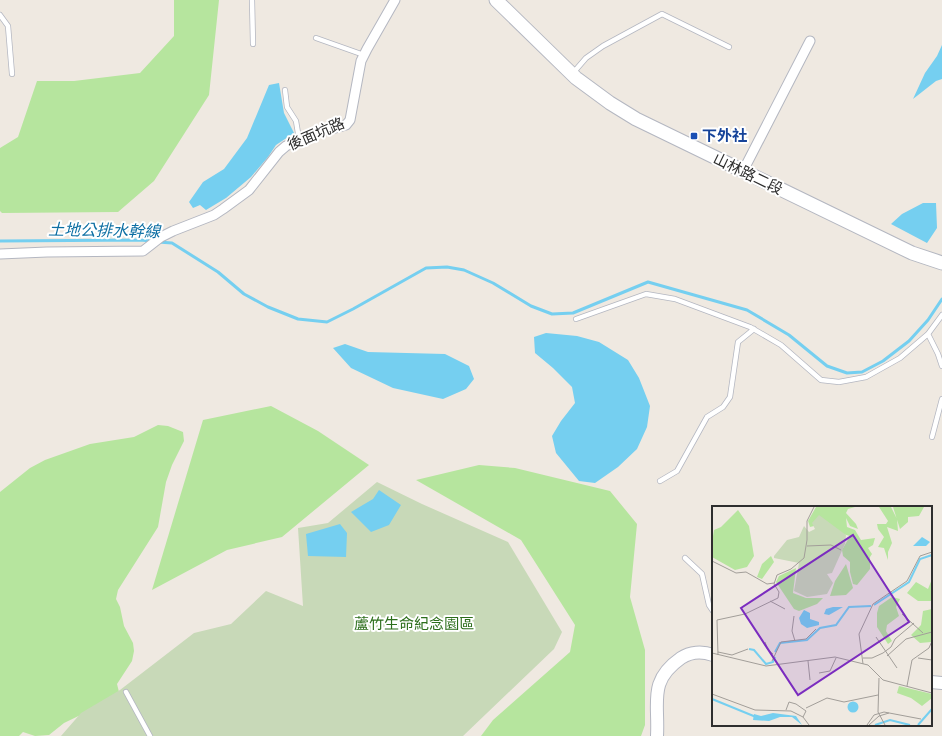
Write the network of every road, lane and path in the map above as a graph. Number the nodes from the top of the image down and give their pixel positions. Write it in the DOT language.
graph roads {
  1 [pos="252,0"];
  2 [pos="395,0"];
  3 [pos="496,0"];
  4 [pos="0,14"];
  5 [pos="316,38"];
  6 [pos="810,41"];
  7 [pos="253,44"];
  8 [pos="729,47"];
  9 [pos="364,56"];
  10 [pos="12,74"];
  11 [pos="572,74"];
  12 [pos="285,90"];
  13 [pos="299,139"];
  14 [pos="743,171"];
  15 [pos="0,254"];
  16 [pos="942,263"];
  17 [pos="942,315"];
  18 [pos="576,319"];
  19 [pos="754,329"];
  20 [pos="928,334"];
  21 [pos="942,366"];
  22 [pos="942,398"];
  23 [pos="932,437"];
  24 [pos="660,480"];
  25 [pos="685,558"];
  26 [pos="712,610"];
  27 [pos="712,655"];
  28 [pos="932,682"];
  29 [pos="942,683"];
  30 [pos="126,692"];
  31 [pos="150,736"];
  32 [pos="657,736"];
  1 -- 7 [label="lane"];
  2 -- 9 [label="street, 後面坑路"];
  3 -- 11 [label="main road, 山林路二段"];
  4 -- 10 [label="lane"];
  5 -- 9 [label="lane"];
  6 -- 14 [label="street"];
  8 -- 11 [label="lane"];
  9 -- 13 [label="street, 後面坑路"];
  11 -- 14 [label="main road, 山林路二段"];
  12 -- 13 [label="lane"];
  13 -- 15 [label="street, 後面坑路"];
  14 -- 16 [label="main road, 山林路二段"];
  17 -- 20 [label="lane"];
  18 -- 19 [label="lane"];
  19 -- 20 [label="lane"];
  19 -- 24 [label="lane"];
  20 -- 21 [label="lane"];
  22 -- 23 [label="lane"];
  25 -- 26 [label="lane"];
  27 -- 32 [label="street"];
  28 -- 29 [label="street"];
  30 -- 31 [label="lane"];
}
